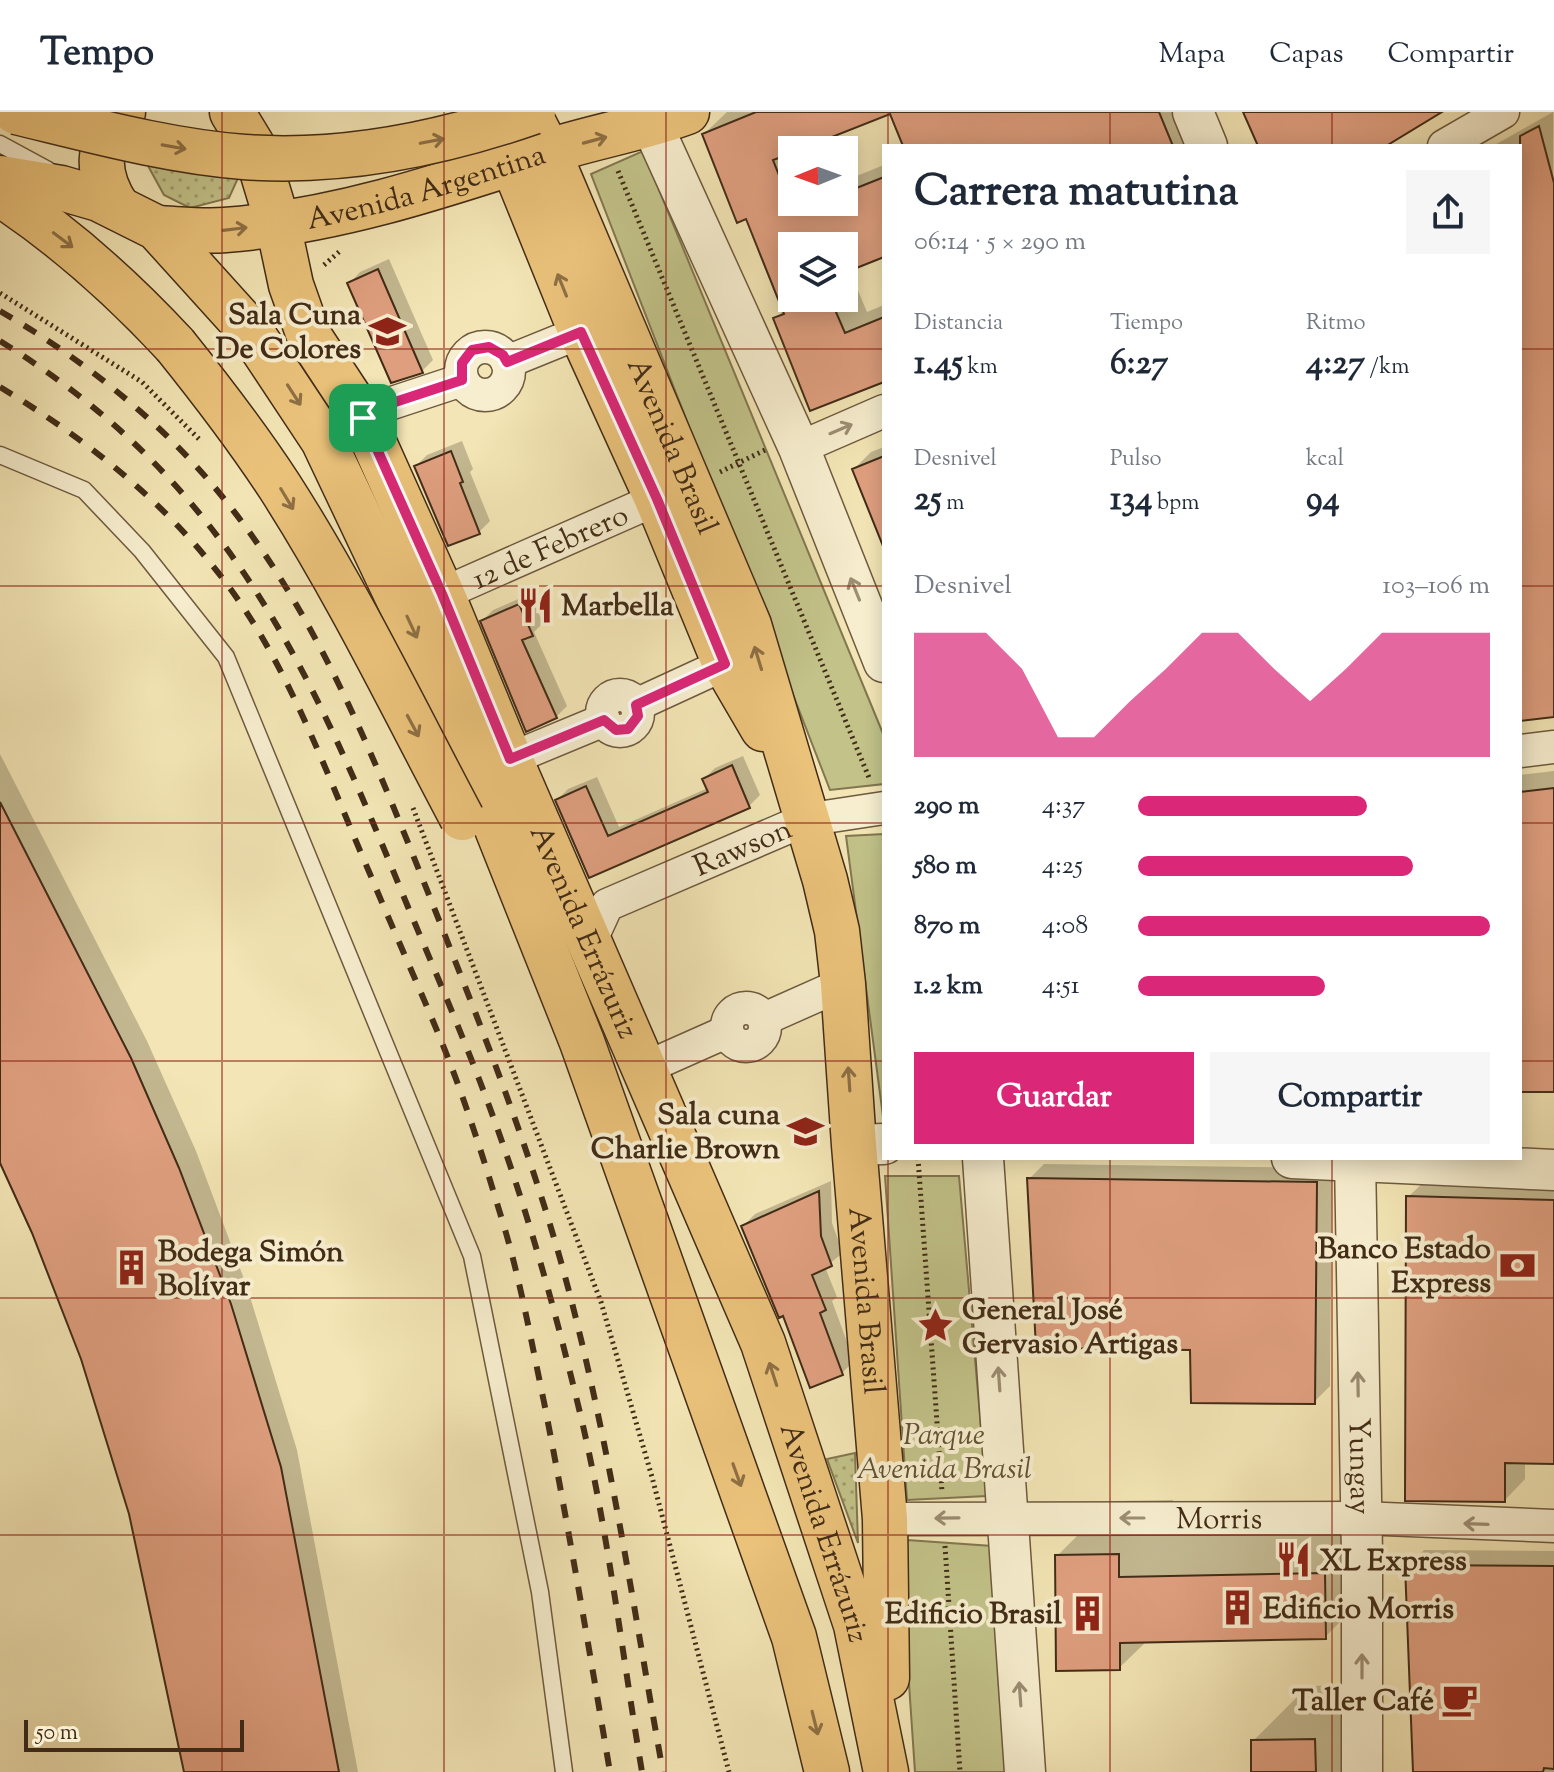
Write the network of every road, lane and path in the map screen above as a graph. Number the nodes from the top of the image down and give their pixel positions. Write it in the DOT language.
graph roads {
  1 [pos="16,112"];
  2 [pos="123,112"];
  3 [pos="232,112"];
  4 [pos="485,112"];
  5 [pos="1193,112"];
  6 [pos="1503,112"];
  7 [pos="661,116"];
  8 [pos="530,135"];
  9 [pos="0,144"];
  10 [pos="1206,144"];
  11 [pos="1447,144"];
  12 [pos="618,171"];
  13 [pos="0,178"];
  14 [pos="0,194"];
  15 [pos="109,204"];
  16 [pos="339,213"];
  17 [pos="278,224"];
  18 [pos="157,228"];
  19 [pos="291,285"];
  20 [pos="0,293"];
  21 [pos="581,332"];
  22 [pos="882,412"];
  23 [pos="363,418"];
  24 [pos="796,442"];
  25 [pos="207,447"];
  26 [pos="0,455"];
  27 [pos="740,464"];
  28 [pos="673,492"];
  29 [pos="442,594"];
  30 [pos="882,657"];
  31 [pos="725,664"];
  32 [pos="1554,747"];
  33 [pos="1522,751"];
  34 [pos="510,759"];
  35 [pos="408,798"];
  36 [pos="801,803"];
  37 [pos="882,806"];
  38 [pos="882,808"];
  39 [pos="599,923"];
  40 [pos="843,984"];
  41 [pos="645,1068"];
  42 [pos="869,1145"];
  43 [pos="918,1160"];
  44 [pos="983,1160"];
  45 [pos="1355,1160"];
  46 [pos="1373,1160"];
  47 [pos="1554,1170"];
  48 [pos="701,1375"];
  49 [pos="1009,1517"];
  50 [pos="944,1518"];
  51 [pos="1360,1518"];
  52 [pos="885,1519"];
  53 [pos="1554,1526"];
  54 [pos="564,1772"];
  55 [pos="729,1772"];
  56 [pos="827,1772"];
  57 [pos="887,1772"];
  58 [pos="960,1772"];
  59 [pos="1025,1772"];
  60 [pos="1362,1772"];
  1 -- 8 [label="main road, one-way, bridge"];
  2 -- 15 [label="main road"];
  3 -- 17 [label="main road, Avenida Errázuriz"];
  4 -- 8 [label="main road, Avenida Brasil"];
  5 -- 10 [label="street"];
  6 -- 11 [label="street"];
  8 -- 7 [label="main road, Avenida Argentina, one-way"];
  7 -- 24 [label="street"];
  8 -- 16 [label="main road, Avenida Argentina"];
  21 -- 8 [label="main road, Avenida Brasil, one-way"];
  8 -- 28 [label="main road, Avenida Brasil"];
  9 -- 15 [label="lane"];
  12 -- 27 [label="path"];
  13 -- 15 [label="main road"];
  14 -- 48 [label="main road, one-way, bridge"];
  15 -- 18 [label="main road"];
  16 -- 17 [label="main road, Avenida Argentina"];
  16 -- 19 [label="main road"];
  18 -- 17 [label="main road, Avenida Argentina, one-way"];
  17 -- 19 [label="main road, Avenida Errázuriz"];
  18 -- 48 [label="main road, Avenida Errázuriz, one-way"];
  19 -- 23 [label="main road, Avenida Errázuriz"];
  20 -- 25 [label="path"];
  21 -- 23 [label="street"];
  21 -- 28 [label="main road, Avenida Brasil"];
  24 -- 22 [label="street, one-way"];
  23 -- 29 [label="main road, Avenida Errázuriz"];
  24 -- 27 [label="path"];
  30 -- 24 [label="street, one-way"];
  26 -- 54 [label="lane"];
  27 -- 28 [label="path"];
  27 -- 37 [label="path"];
  28 -- 29 [label="street, 12 de Febrero"];
  28 -- 31 [label="main road, Avenida Brasil"];
  36 -- 28 [label="main road, Avenida Brasil, one-way"];
  29 -- 34 [label="main road, Avenida Errázuriz"];
  31 -- 34 [label="street"];
  31 -- 36 [label="main road, Avenida Brasil"];
  32 -- 33 [label="street"];
  34 -- 39 [label="main road, Avenida Errázuriz"];
  35 -- 55 [label="path"];
  36 -- 38 [label="street, Rawson"];
  36 -- 39 [label="street, Rawson"];
  36 -- 40 [label="main road, Avenida Brasil"];
  39 -- 41 [label="main road, Avenida Errázuriz"];
  40 -- 41 [label="street"];
  42 -- 40 [label="main road, Avenida Brasil, one-way"];
  57 -- 41 [label="main road, Avenida Errázuriz, one-way"];
  42 -- 52 [label="main road, Avenida Brasil"];
  43 -- 50 [label="path"];
  49 -- 44 [label="street, one-way"];
  51 -- 45 [label="street, Yungay, one-way"];
  46 -- 47 [label="street"];
  48 -- 56 [label="main road, Avenida Errázuriz, one-way"];
  49 -- 50 [label="street, Morris, one-way"];
  51 -- 49 [label="street, Morris, one-way"];
  59 -- 49 [label="street, one-way"];
  50 -- 52 [label="street, Morris"];
  50 -- 58 [label="path"];
  53 -- 51 [label="street, Morris, one-way"];
  60 -- 51 [label="street, Yungay, one-way"];
  52 -- 57 [label="main road, Avenida Brasil"];
}
